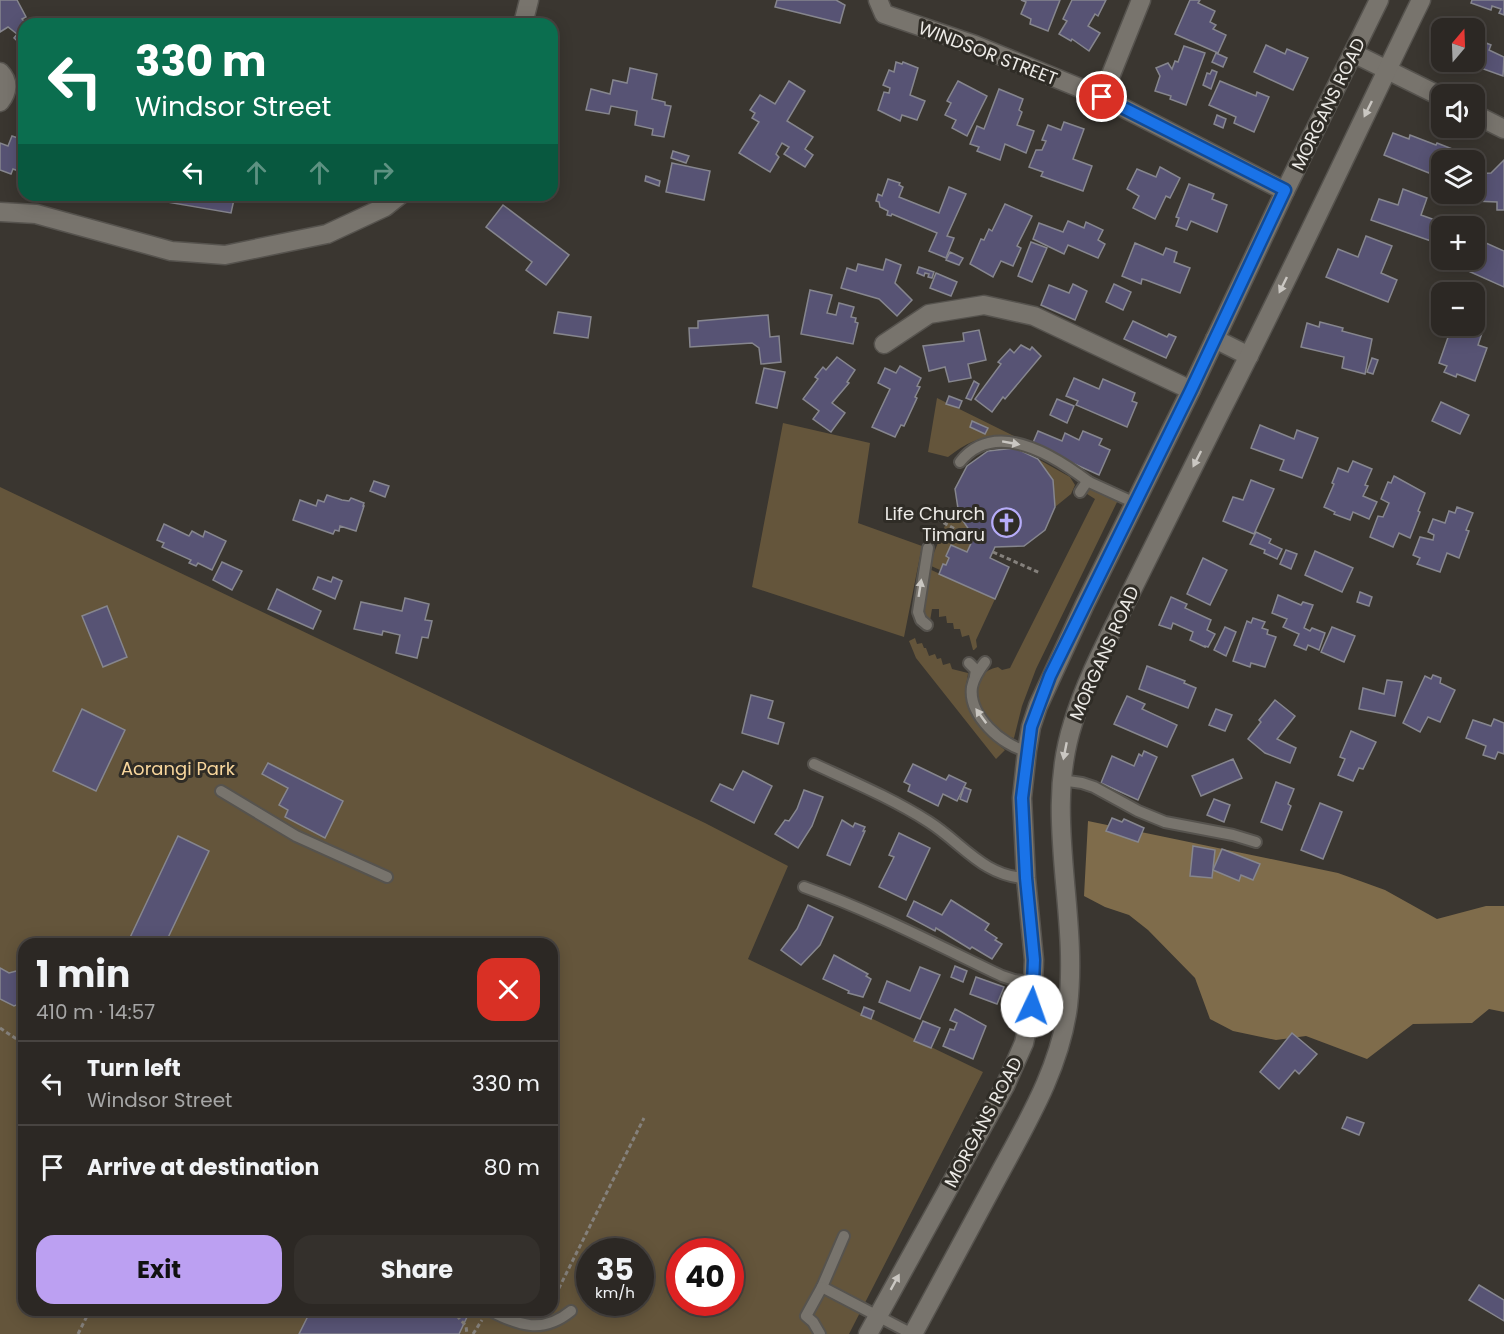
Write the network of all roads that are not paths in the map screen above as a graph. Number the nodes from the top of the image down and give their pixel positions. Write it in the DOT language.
graph roads {
  1 [pos="529,0"];
  2 [pos="1141,0"];
  3 [pos="1379,0"];
  4 [pos="1422,0"];
  5 [pos="881,7"];
  6 [pos="524,18"];
  7 [pos="1353,53"];
  8 [pos="1387,69"];
  9 [pos="0,72"];
  10 [pos="1431,91"];
  11 [pos="1102,97"];
  12 [pos="0,102"];
  13 [pos="1485,120"];
  14 [pos="1504,129"];
  15 [pos="1285,190"];
  16 [pos="392,201"];
  17 [pos="0,212"];
  18 [pos="1215,339"];
  19 [pos="884,344"];
  20 [pos="1249,356"];
  21 [pos="1191,390"];
  22 [pos="960,462"];
  23 [pos="1089,482"];
  24 [pos="1080,492"];
  25 [pos="1135,503"];
  26 [pos="928,548"];
  27 [pos="927,625"];
  28 [pos="985,662"];
  29 [pos="969,663"];
  30 [pos="975,676"];
  31 [pos="1027,751"];
  32 [pos="814,764"];
  33 [pos="1061,780"];
  34 [pos="221,791"];
  35 [pos="1256,842"];
  36 [pos="387,877"];
  37 [pos="1026,878"];
  38 [pos="804,887"];
  39 [pos="1034,982"];
  40 [pos="844,1236"];
  41 [pos="822,1287"];
  42 [pos="571,1311"];
  43 [pos="498,1316"];
  44 [pos="877,1316"];
  45 [pos="820,1334"];
  46 [pos="868,1334"];
  47 [pos="912,1334"];
  1 -- 6 [label="street"];
  2 -- 11 [label="street"];
  3 -- 7 [label="street, MORGANS ROAD"];
  4 -- 8 [label="street, MORGANS ROAD"];
  5 -- 11 [label="street, WINDSOR STREET"];
  7 -- 8 [label="street"];
  7 -- 15 [label="street, MORGANS ROAD"];
  8 -- 10 [label="street"];
  8 -- 20 [label="street, MORGANS ROAD, one-way"];
  9 -- 12 [label="street"];
  11 -- 15 [label="street, WINDSOR STREET"];
  13 -- 14 [label="street"];
  15 -- 18 [label="street, MORGANS ROAD"];
  16 -- 17 [label="street"];
  18 -- 20 [label="street"];
  18 -- 21 [label="street, MORGANS ROAD"];
  19 -- 21 [label="street"];
  20 -- 33 [label="street, MORGANS ROAD, one-way"];
  21 -- 25 [label="street, MORGANS ROAD"];
  22 -- 23 [label="lane, one-way"];
  23 -- 24 [label="lane"];
  23 -- 25 [label="lane"];
  25 -- 31 [label="street, MORGANS ROAD"];
  27 -- 26 [label="lane, one-way"];
  28 -- 30 [label="lane"];
  29 -- 30 [label="lane"];
  31 -- 30 [label="lane, one-way"];
  31 -- 37 [label="street, MORGANS ROAD"];
  32 -- 37 [label="lane"];
  33 -- 35 [label="lane"];
  33 -- 47 [label="street, MORGANS ROAD"];
  34 -- 36 [label="lane"];
  37 -- 39 [label="street, MORGANS ROAD"];
  38 -- 39 [label="lane"];
  44 -- 39 [label="street, MORGANS ROAD, one-way"];
  40 -- 41 [label="lane"];
  41 -- 44 [label="lane"];
  41 -- 45 [label="lane"];
  42 -- 43 [label="lane"];
  44 -- 46 [label="street, MORGANS ROAD"];
  44 -- 47 [label="lane"];
}
